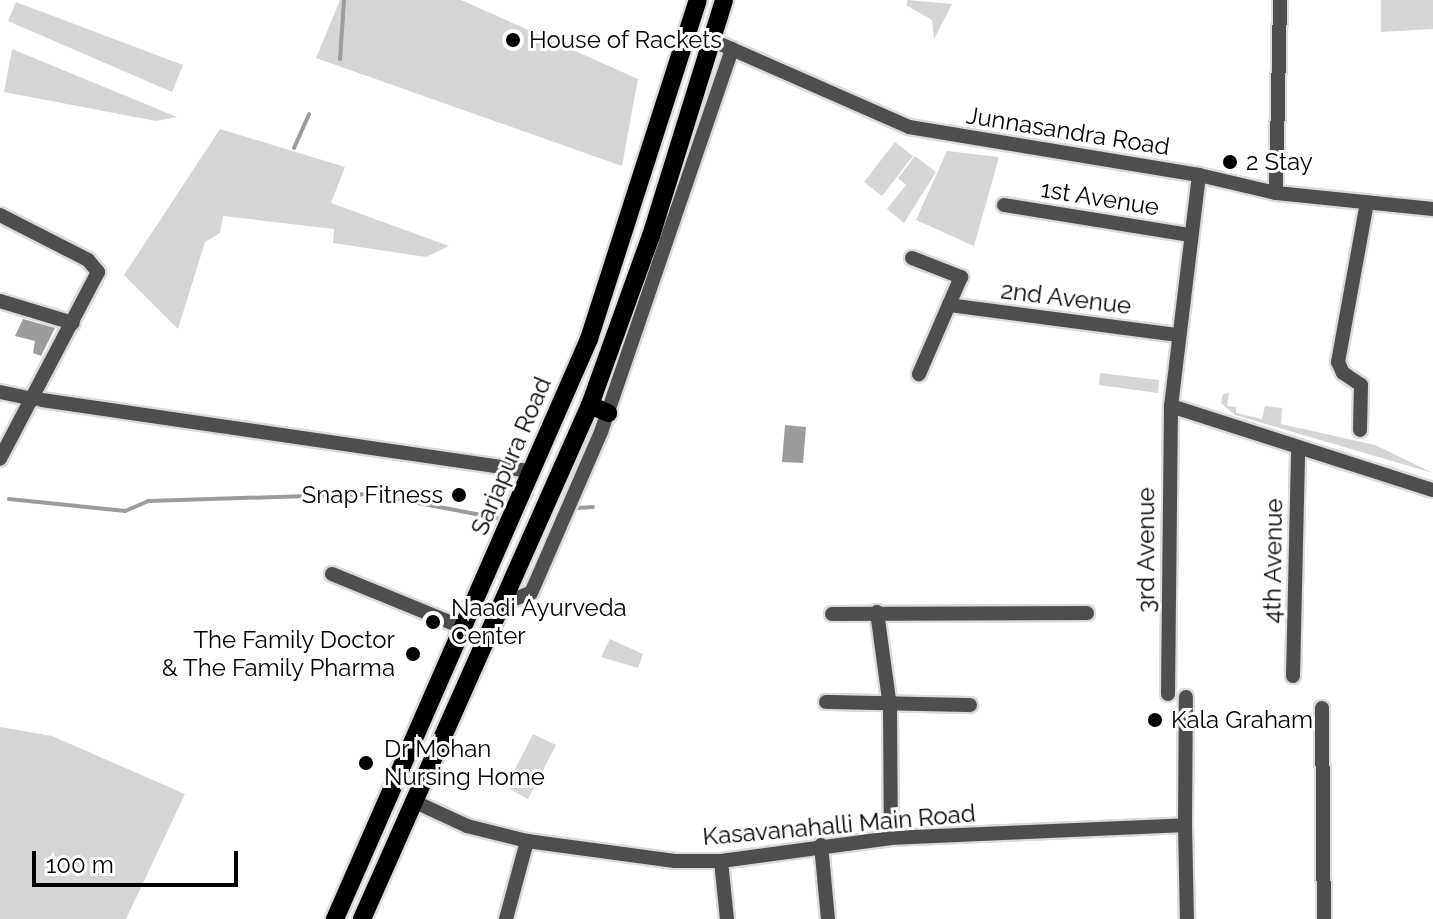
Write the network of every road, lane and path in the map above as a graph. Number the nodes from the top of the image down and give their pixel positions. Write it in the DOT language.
graph roads {
  1 [pos="698,0"];
  2 [pos="724,0"];
  3 [pos="1280,0"];
  4 [pos="711,40"];
  5 [pos="732,49"];
  6 [pos="1199,175"];
  7 [pos="1276,193"];
  8 [pos="1367,203"];
  9 [pos="1004,205"];
  10 [pos="634,208"];
  11 [pos="1433,209"];
  12 [pos="0,215"];
  13 [pos="657,216"];
  14 [pos="627,227"];
  15 [pos="1190,235"];
  16 [pos="651,236"];
  17 [pos="912,258"];
  18 [pos="0,301"];
  19 [pos="949,305"];
  20 [pos="73,323"];
  21 [pos="1177,335"];
  22 [pos="919,374"];
  23 [pos="0,392"];
  24 [pos="38,400"];
  25 [pos="590,405"];
  26 [pos="1171,406"];
  27 [pos="608,413"];
  28 [pos="1360,430"];
  29 [pos="1298,448"];
  30 [pos="0,459"];
  31 [pos="530,471"];
  32 [pos="1433,490"];
  33 [pos="332,574"];
  34 [pos="499,605"];
  35 [pos="877,612"];
  36 [pos="1087,613"];
  37 [pos="832,614"];
  38 [pos="462,627"];
  39 [pos="1293,676"];
  40 [pos="1168,694"];
  41 [pos="1186,697"];
  42 [pos="826,702"];
  43 [pos="970,705"];
  44 [pos="890,707"];
  45 [pos="1322,708"];
  46 [pos="413,801"];
  47 [pos="1185,825"];
  48 [pos="891,838"];
  49 [pos="527,841"];
  50 [pos="821,845"];
  51 [pos="721,861"];
  52 [pos="335,919"];
  53 [pos="362,919"];
  54 [pos="506,919"];
  55 [pos="727,919"];
  56 [pos="828,919"];
  57 [pos="1187,919"];
  58 [pos="1324,919"];
  1 -- 10 [label="main road, Sarjapura Road"];
  2 -- 4 [label="main road, Sarjapura Road"];
  3 -- 7 [label="street"];
  4 -- 5 [label="street, Junnasandra Road"];
  4 -- 13 [label="main road, Sarjapura Road"];
  5 -- 6 [label="street, Junnasandra Road"];
  5 -- 27 [label="street"];
  6 -- 7 [label="street, Junnasandra Road"];
  6 -- 15 [label="street, 3rd Avenue"];
  7 -- 8 [label="street, Junnasandra Road"];
  8 -- 11 [label="street, Junnasandra Road"];
  8 -- 28 [label="street"];
  9 -- 15 [label="street, 1st Avenue"];
  10 -- 13 [label="main road"];
  10 -- 14 [label="main road, Sarjapura Road"];
  12 -- 20 [label="street"];
  13 -- 16 [label="main road, Sarjapura Road"];
  14 -- 16 [label="main road"];
  14 -- 31 [label="main road, Sarjapura Road"];
  15 -- 21 [label="street, 3rd Avenue"];
  16 -- 25 [label="main road, Sarjapura Road"];
  17 -- 19 [label="street"];
  18 -- 20 [label="street"];
  19 -- 21 [label="street, 2nd Avenue"];
  19 -- 22 [label="street"];
  20 -- 24 [label="street"];
  21 -- 26 [label="street, 3rd Avenue"];
  23 -- 24 [label="street"];
  24 -- 30 [label="street"];
  24 -- 31 [label="street"];
  25 -- 27 [label="main road"];
  25 -- 34 [label="main road, Sarjapura Road"];
  26 -- 29 [label="street"];
  26 -- 40 [label="street, 3rd Avenue"];
  27 -- 34 [label="street"];
  29 -- 32 [label="street"];
  29 -- 39 [label="street, 4th Avenue"];
  31 -- 38 [label="main road, Sarjapura Road"];
  33 -- 38 [label="street"];
  34 -- 46 [label="main road, Sarjapura Road"];
  35 -- 36 [label="street"];
  35 -- 37 [label="street"];
  35 -- 44 [label="street"];
  38 -- 52 [label="main road, Sarjapura Road"];
  41 -- 47 [label="street"];
  42 -- 44 [label="street"];
  43 -- 44 [label="street"];
  44 -- 48 [label="street"];
  45 -- 58 [label="street"];
  46 -- 49 [label="street, Kasavanahalli Main Road"];
  46 -- 53 [label="main road, Sarjapura Road"];
  47 -- 48 [label="street, Kasavanahalli Main Road"];
  47 -- 57 [label="street"];
  48 -- 50 [label="street, Kasavanahalli Main Road"];
  49 -- 51 [label="street, Kasavanahalli Main Road"];
  49 -- 54 [label="street"];
  50 -- 51 [label="street, Kasavanahalli Main Road"];
  50 -- 56 [label="street"];
  51 -- 55 [label="street"];
}
